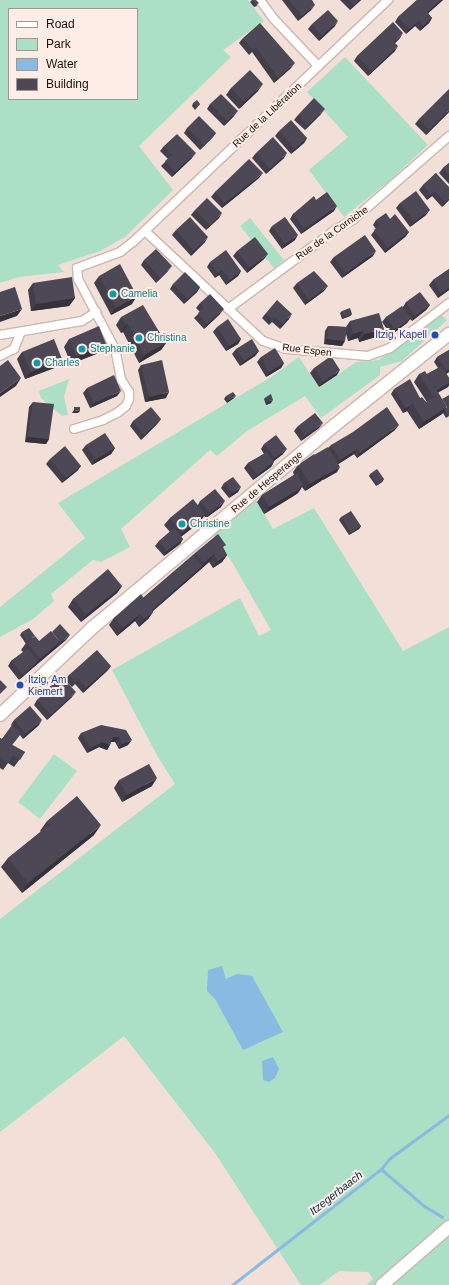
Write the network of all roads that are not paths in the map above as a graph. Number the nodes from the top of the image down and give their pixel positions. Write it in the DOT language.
graph roads {
  1 [pos="260,0"];
  2 [pos="388,0"];
  3 [pos="318,66"];
  4 [pos="449,136"];
  5 [pos="145,231"];
  6 [pos="449,303"];
  7 [pos="228,309"];
  8 [pos="96,312"];
  9 [pos="21,332"];
  10 [pos="449,334"];
  11 [pos="0,335"];
  12 [pos="0,356"];
  13 [pos="74,429"];
  14 [pos="0,714"];
  15 [pos="449,1227"];
  16 [pos="382,1285"];
  1 -- 3 [label="street"];
  2 -- 3 [label="street, Rue de la Libération"];
  3 -- 5 [label="street, Rue de la Libération"];
  4 -- 7 [label="street, Rue de la Corniche"];
  5 -- 7 [label="street, Rue Espen"];
  5 -- 8 [label="street, Rue de la Libération"];
  6 -- 7 [label="street, Rue Espen"];
  8 -- 9 [label="street"];
  8 -- 13 [label="street"];
  9 -- 11 [label="street"];
  9 -- 12 [label="street"];
  10 -- 14 [label="main road, Rue de Hesperange"];
  15 -- 16 [label="main road"];
}
